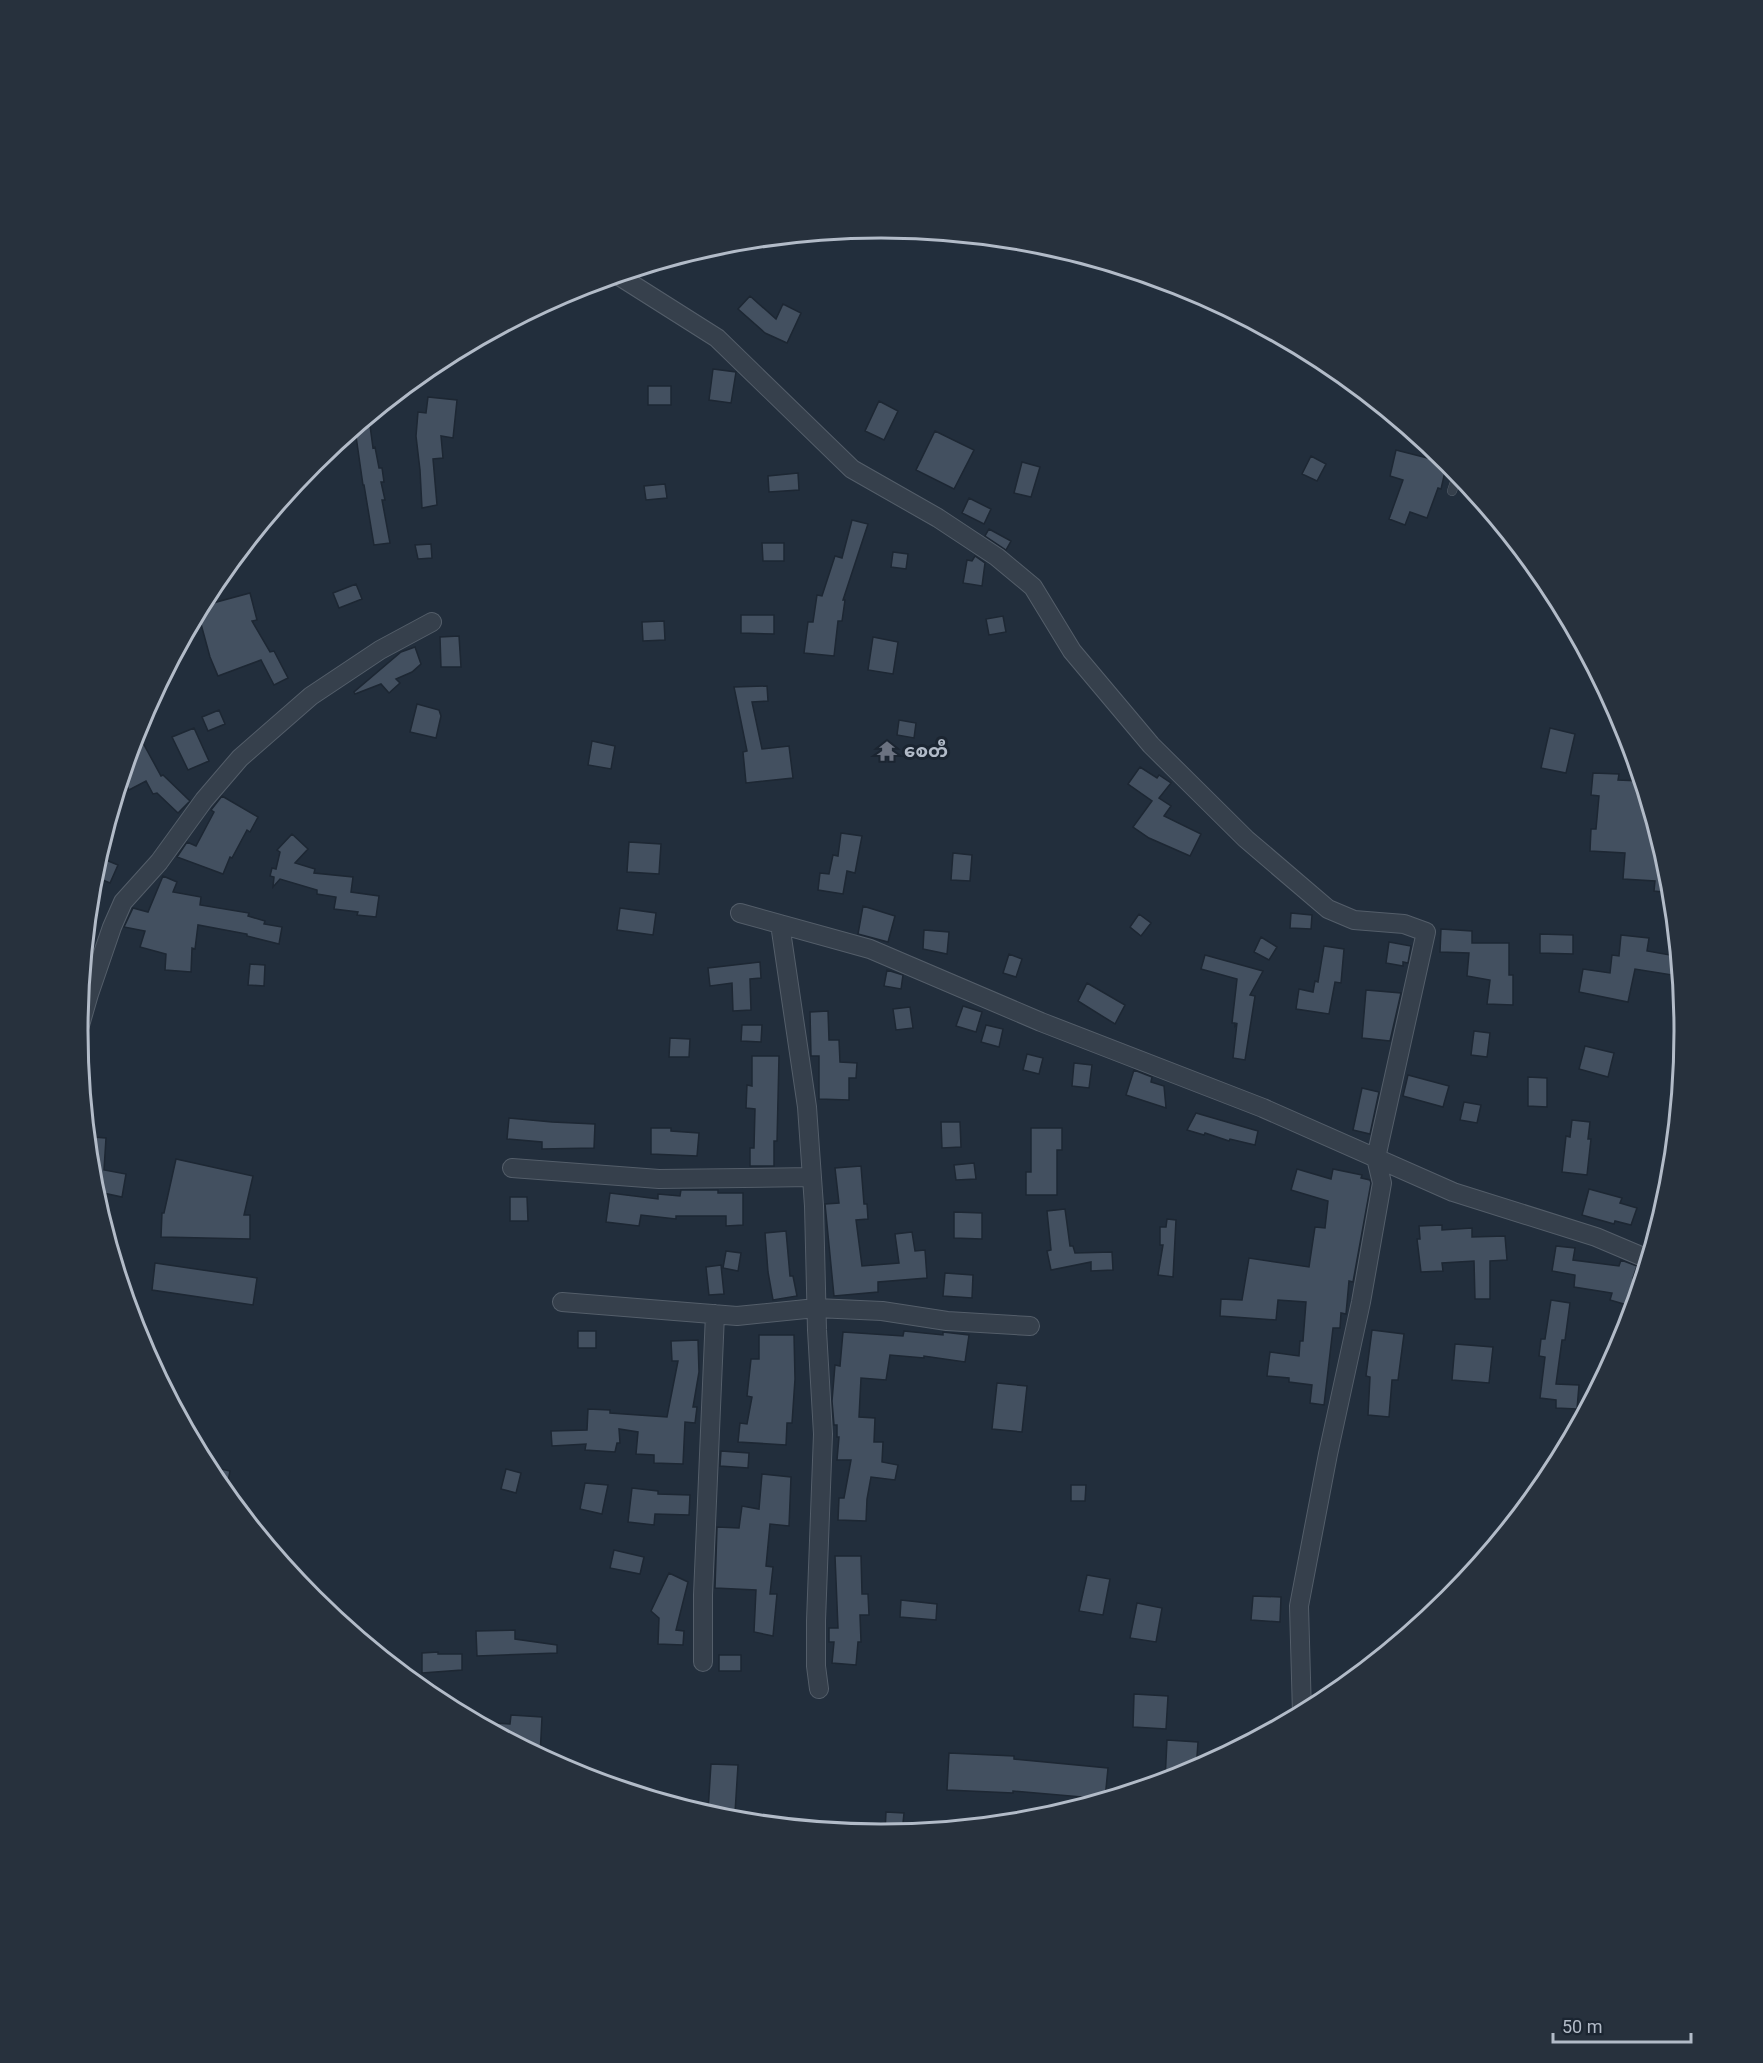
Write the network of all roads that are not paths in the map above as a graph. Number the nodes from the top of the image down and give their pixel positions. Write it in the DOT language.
graph roads {
  1 [pos="627,281"];
  2 [pos="1454,484"];
  3 [pos="1452,490"];
  4 [pos="432,622"];
  5 [pos="740,913"];
  6 [pos="780,924"];
  7 [pos="89,996"];
  8 [pos="1376,1158"];
  9 [pos="512,1168"];
  10 [pos="812,1177"];
  11 [pos="1641,1256"];
  12 [pos="562,1302"];
  13 [pos="816,1308"];
  14 [pos="715,1314"];
  15 [pos="1030,1326"];
  16 [pos="703,1662"];
  17 [pos="819,1689"];
  18 [pos="1302,1703"];
  1 -- 8 [label="street"];
  2 -- 3 [label="lane"];
  4 -- 7 [label="street"];
  5 -- 6 [label="street"];
  6 -- 8 [label="street"];
  6 -- 10 [label="street"];
  8 -- 11 [label="street"];
  8 -- 18 [label="street"];
  9 -- 10 [label="street"];
  10 -- 13 [label="street"];
  12 -- 14 [label="street"];
  13 -- 14 [label="street"];
  13 -- 15 [label="street"];
  13 -- 17 [label="street"];
  14 -- 16 [label="street"];
}
